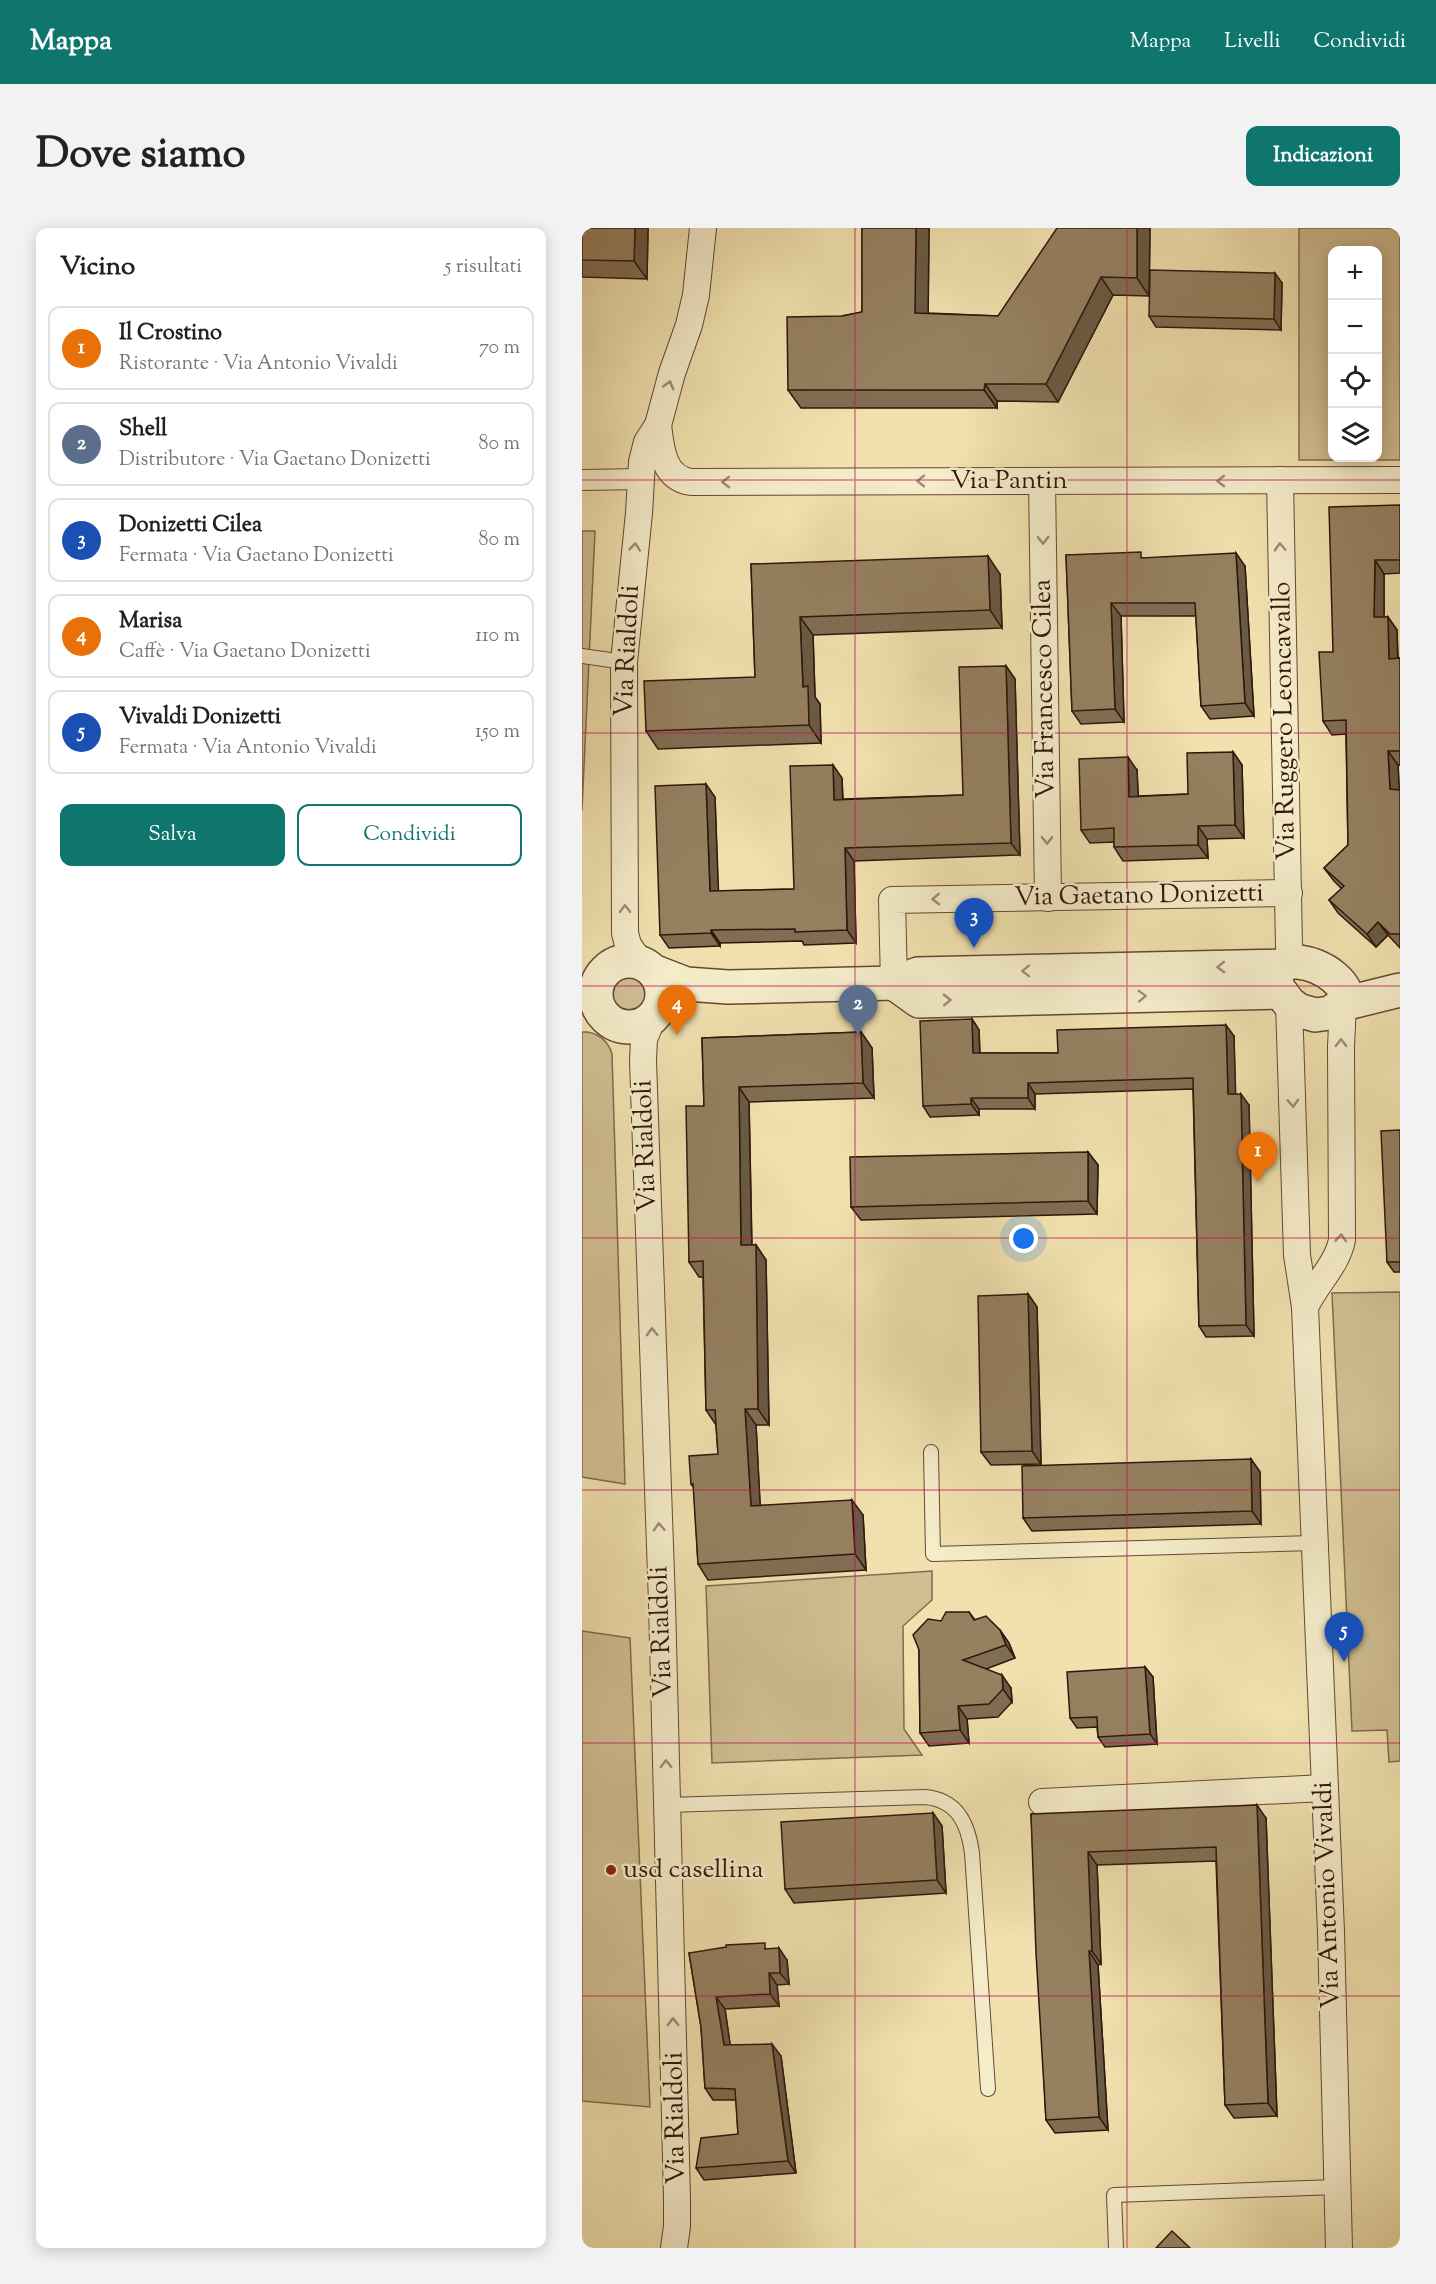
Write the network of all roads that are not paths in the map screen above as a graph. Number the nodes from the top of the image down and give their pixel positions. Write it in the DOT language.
graph roads {
  1 [pos="703,228"];
  2 [pos="658,425"];
  3 [pos="640,479"];
  4 [pos="582,480"];
  5 [pos="1280,480"];
  6 [pos="1400,480"];
  7 [pos="1042,481"];
  8 [pos="582,656"];
  9 [pos="624,662"];
  10 [pos="1289,893"];
  11 [pos="1048,898"];
  12 [pos="648,968"];
  13 [pos="1400,976"];
  14 [pos="1285,981"];
  15 [pos="591,982"];
  16 [pos="894,983"];
  17 [pos="728,987"];
  18 [pos="1337,989"];
  19 [pos="1400,990"];
  20 [pos="593,1012"];
  21 [pos="653,1017"];
  22 [pos="1298,1255"];
  23 [pos="1322,1277"];
  24 [pos="1305,1307"];
  25 [pos="931,1452"];
  26 [pos="1313,1543"];
  27 [pos="1324,1788"];
  28 [pos="1042,1802"];
  29 [pos="667,1805"];
  30 [pos="988,2089"];
  31 [pos="1336,2187"];
  32 [pos="674,2248"];
  33 [pos="1116,2248"];
  34 [pos="1339,2248"];
  2 -- 1 [label="street, one-way"];
  2 -- 3 [label="street, Via Rialdoli"];
  7 -- 2 [label="street, Via Pantin, one-way"];
  3 -- 4 [label="street"];
  9 -- 3 [label="street, Via Rialdoli, one-way"];
  5 -- 6 [label="street, Via Pantin"];
  5 -- 7 [label="street, Via Pantin, one-way"];
  10 -- 5 [label="street, Via Ruggero Leoncavallo, one-way"];
  7 -- 11 [label="street, Via Francesco Cilea, one-way"];
  8 -- 9 [label="lane"];
  12 -- 9 [label="street, Via Rialdoli, one-way"];
  10 -- 11 [label="street, Via Gaetano Donizetti"];
  10 -- 14 [label="street, Via Ruggero Leoncavallo"];
  11 -- 16 [label="street, Via Gaetano Donizetti, one-way"];
  12 -- 15 [label="street"];
  12 -- 17 [label="street"];
  12 -- 21 [label="street, Via Rialdoli"];
  13 -- 18 [label="street"];
  14 -- 16 [label="street"];
  14 -- 18 [label="street"];
  14 -- 18 [label="street"];
  14 -- 22 [label="street, Via Antonio Vivaldi, one-way"];
  15 -- 20 [label="street"];
  16 -- 17 [label="street"];
  17 -- 21 [label="street"];
  18 -- 19 [label="street"];
  23 -- 18 [label="street, one-way"];
  20 -- 21 [label="street"];
  29 -- 21 [label="street, Via Rialdoli, one-way"];
  22 -- 23 [label="street"];
  22 -- 24 [label="street, Via Antonio Vivaldi"];
  23 -- 24 [label="street"];
  24 -- 26 [label="street, Via Antonio Vivaldi"];
  25 -- 26 [label="lane"];
  26 -- 27 [label="street, Via Antonio Vivaldi"];
  27 -- 28 [label="street"];
  27 -- 31 [label="street, Via Antonio Vivaldi"];
  29 -- 30 [label="lane"];
  32 -- 29 [label="street, Via Rialdoli, one-way"];
  31 -- 33 [label="lane"];
  31 -- 34 [label="street, Via Antonio Vivaldi"];
}
